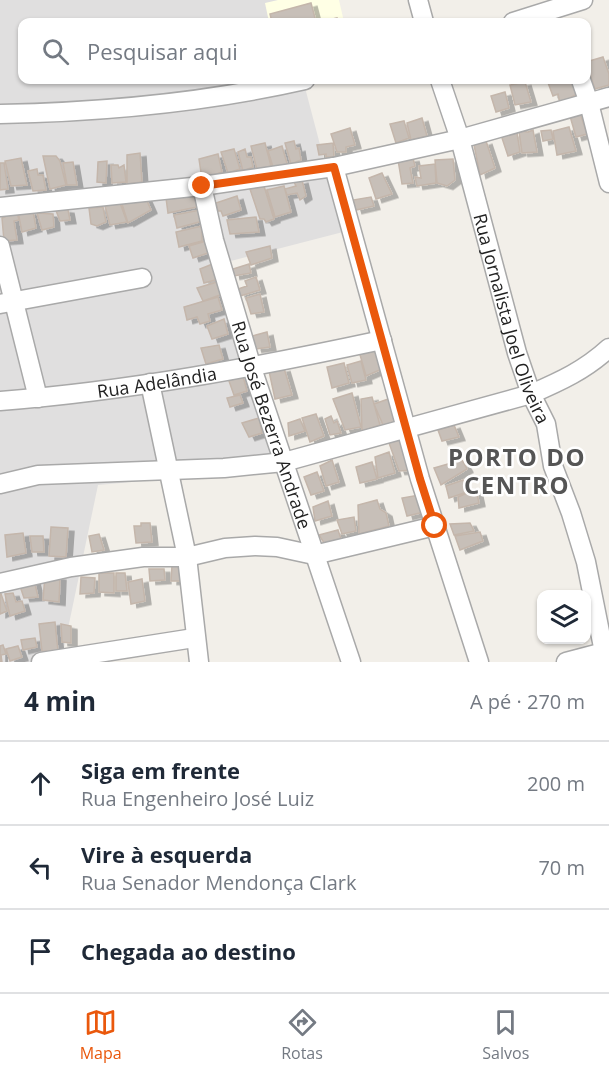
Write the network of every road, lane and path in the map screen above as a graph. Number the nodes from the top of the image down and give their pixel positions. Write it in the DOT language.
graph roads {
  1 [pos="418,0"];
  2 [pos="583,0"];
  3 [pos="558,10"];
  4 [pos="423,18"];
  5 [pos="528,18"];
  6 [pos="287,84"];
  7 [pos="441,84"];
  8 [pos="582,84"];
  9 [pos="609,97"];
  10 [pos="589,103"];
  11 [pos="0,114"];
  12 [pos="460,139"];
  13 [pos="334,167"];
  14 [pos="609,183"];
  15 [pos="202,186"];
  16 [pos="0,207"];
  17 [pos="0,246"];
  18 [pos="142,278"];
  19 [pos="7,303"];
  20 [pos="382,340"];
  21 [pos="609,348"];
  22 [pos="252,368"];
  23 [pos="150,383"];
  24 [pos="531,394"];
  25 [pos="38,398"];
  26 [pos="0,401"];
  27 [pos="407,429"];
  28 [pos="284,462"];
  29 [pos="169,470"];
  30 [pos="0,484"];
  31 [pos="435,526"];
  32 [pos="314,555"];
  33 [pos="188,557"];
  34 [pos="1,578"];
  35 [pos="194,638"];
  36 [pos="605,657"];
  37 [pos="51,661"];
  38 [pos="199,662"];
  39 [pos="351,662"];
  40 [pos="479,662"];
  41 [pos="566,662"];
  1 -- 4 [label="street"];
  2 -- 3 [label="street"];
  3 -- 5 [label="street"];
  6 -- 11 [label="street"];
  7 -- 12 [label="street, Rua Jornalista Joel Oliveira"];
  8 -- 10 [label="street"];
  9 -- 10 [label="street"];
  10 -- 12 [label="street"];
  10 -- 14 [label="street"];
  12 -- 13 [label="street"];
  12 -- 24 [label="street, Rua Jornalista Joel Oliveira"];
  13 -- 15 [label="street"];
  13 -- 20 [label="street"];
  15 -- 16 [label="street"];
  15 -- 22 [label="street, Rua José Bezerra Andrade"];
  17 -- 19 [label="street"];
  18 -- 19 [label="street"];
  19 -- 25 [label="street"];
  20 -- 22 [label="street, Rua Adelândia"];
  20 -- 27 [label="street"];
  21 -- 24 [label="street"];
  22 -- 23 [label="street, Rua Adelândia"];
  22 -- 28 [label="street, Rua José Bezerra Andrade"];
  23 -- 25 [label="street, Rua Adelândia"];
  23 -- 29 [label="street"];
  24 -- 27 [label="street"];
  24 -- 36 [label="street, Rua Jornalista Joel Oliveira"];
  25 -- 26 [label="street, Rua Adelândia"];
  27 -- 28 [label="street"];
  27 -- 31 [label="street"];
  28 -- 29 [label="street"];
  28 -- 32 [label="street, Rua José Bezerra Andrade"];
  29 -- 30 [label="street"];
  29 -- 33 [label="street"];
  31 -- 32 [label="street"];
  31 -- 40 [label="street"];
  32 -- 33 [label="street"];
  32 -- 39 [label="street, Rua José Bezerra Andrade"];
  33 -- 34 [label="street"];
  33 -- 35 [label="street"];
  35 -- 37 [label="street"];
  35 -- 38 [label="street"];
  36 -- 41 [label="street"];
}
